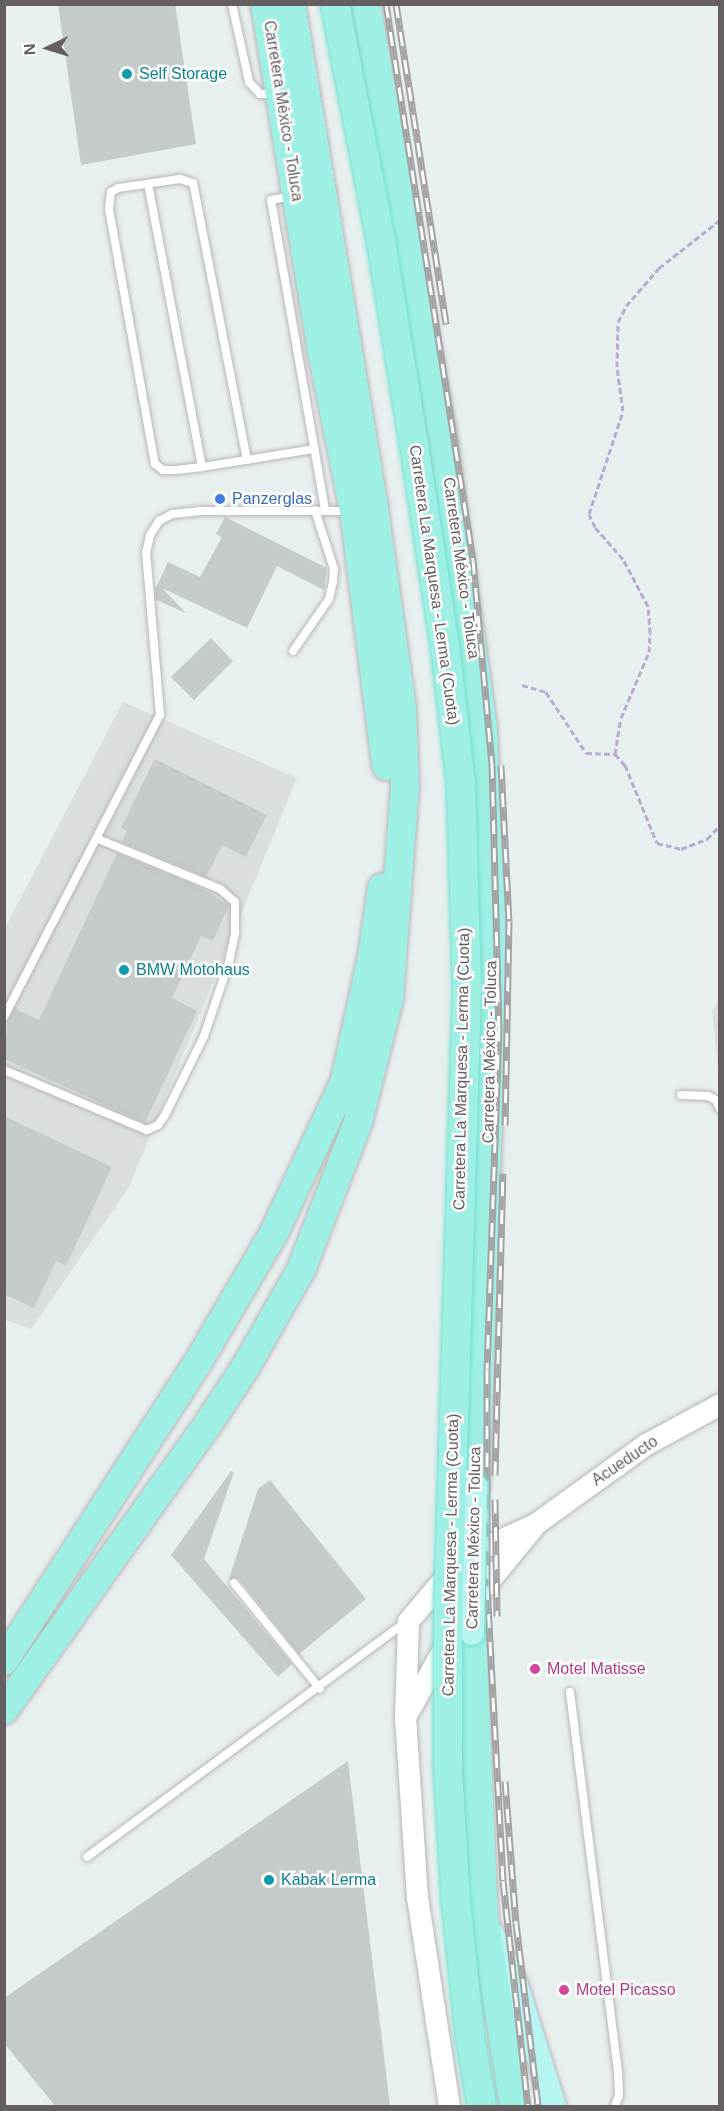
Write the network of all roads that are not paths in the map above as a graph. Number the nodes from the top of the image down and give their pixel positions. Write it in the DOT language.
graph roads {
  1 [pos="232,4"];
  2 [pos="265,4"];
  3 [pos="291,4"];
  4 [pos="334,4"];
  5 [pos="366,4"];
  6 [pos="282,94"];
  7 [pos="148,184"];
  8 [pos="297,195"];
  9 [pos="315,449"];
  10 [pos="247,460"];
  11 [pos="202,467"];
  12 [pos="315,510"];
  13 [pos="326,510"];
  14 [pos="354,511"];
  15 [pos="293,651"];
  16 [pos="98,839"];
  17 [pos="4,1017"];
  18 [pos="4,1070"];
  19 [pos="681,1095"];
  20 [pos="720,1109"];
  21 [pos="720,1404"];
  22 [pos="475,1486"];
  23 [pos="535,1524"];
  24 [pos="234,1583"];
  25 [pos="408,1621"];
  26 [pos="472,1633"];
  27 [pos="4,1660"];
  28 [pos="320,1689"];
  29 [pos="570,1692"];
  30 [pos="4,1710"];
  31 [pos="405,1718"];
  32 [pos="87,1857"];
  33 [pos="484,1917"];
  34 [pos="449,2106"];
  35 [pos="482,2106"];
  36 [pos="514,2106"];
  37 [pos="554,2106"];
  38 [pos="615,2106"];
  1 -- 6 [label="lane"];
  2 -- 6 [label="highway, Carretera México - Toluca"];
  3 -- 30 [label="highway"];
  4 -- 35 [label="highway, Carretera La Marquesa - Lerma (Cuota), bridge"];
  5 -- 22 [label="highway, Carretera México - Toluca"];
  6 -- 8 [label="highway, Carretera México - Toluca"];
  7 -- 10 [label="lane"];
  7 -- 11 [label="lane"];
  7 -- 11 [label="lane"];
  8 -- 9 [label="lane"];
  8 -- 14 [label="highway, Carretera México - Toluca"];
  9 -- 10 [label="lane"];
  9 -- 13 [label="lane"];
  10 -- 11 [label="lane"];
  12 -- 13 [label="lane"];
  12 -- 15 [label="lane"];
  12 -- 16 [label="lane"];
  13 -- 14 [label="lane"];
  14 -- 27 [label="highway, Carretera México - Toluca"];
  16 -- 17 [label="lane"];
  16 -- 18 [label="lane"];
  19 -- 20 [label="lane"];
  21 -- 23 [label="main road, Acueducto"];
  22 -- 26 [label="main road, Carretera México - Toluca, bridge"];
  23 -- 25 [label="main road"];
  23 -- 31 [label="main road"];
  24 -- 28 [label="lane"];
  25 -- 28 [label="lane"];
  25 -- 31 [label="main road"];
  26 -- 33 [label="highway, Carretera México - Toluca"];
  28 -- 32 [label="lane"];
  29 -- 38 [label="lane"];
  31 -- 34 [label="main road"];
  33 -- 36 [label="highway, Carretera México - Toluca"];
  33 -- 37 [label="main road"];
}
